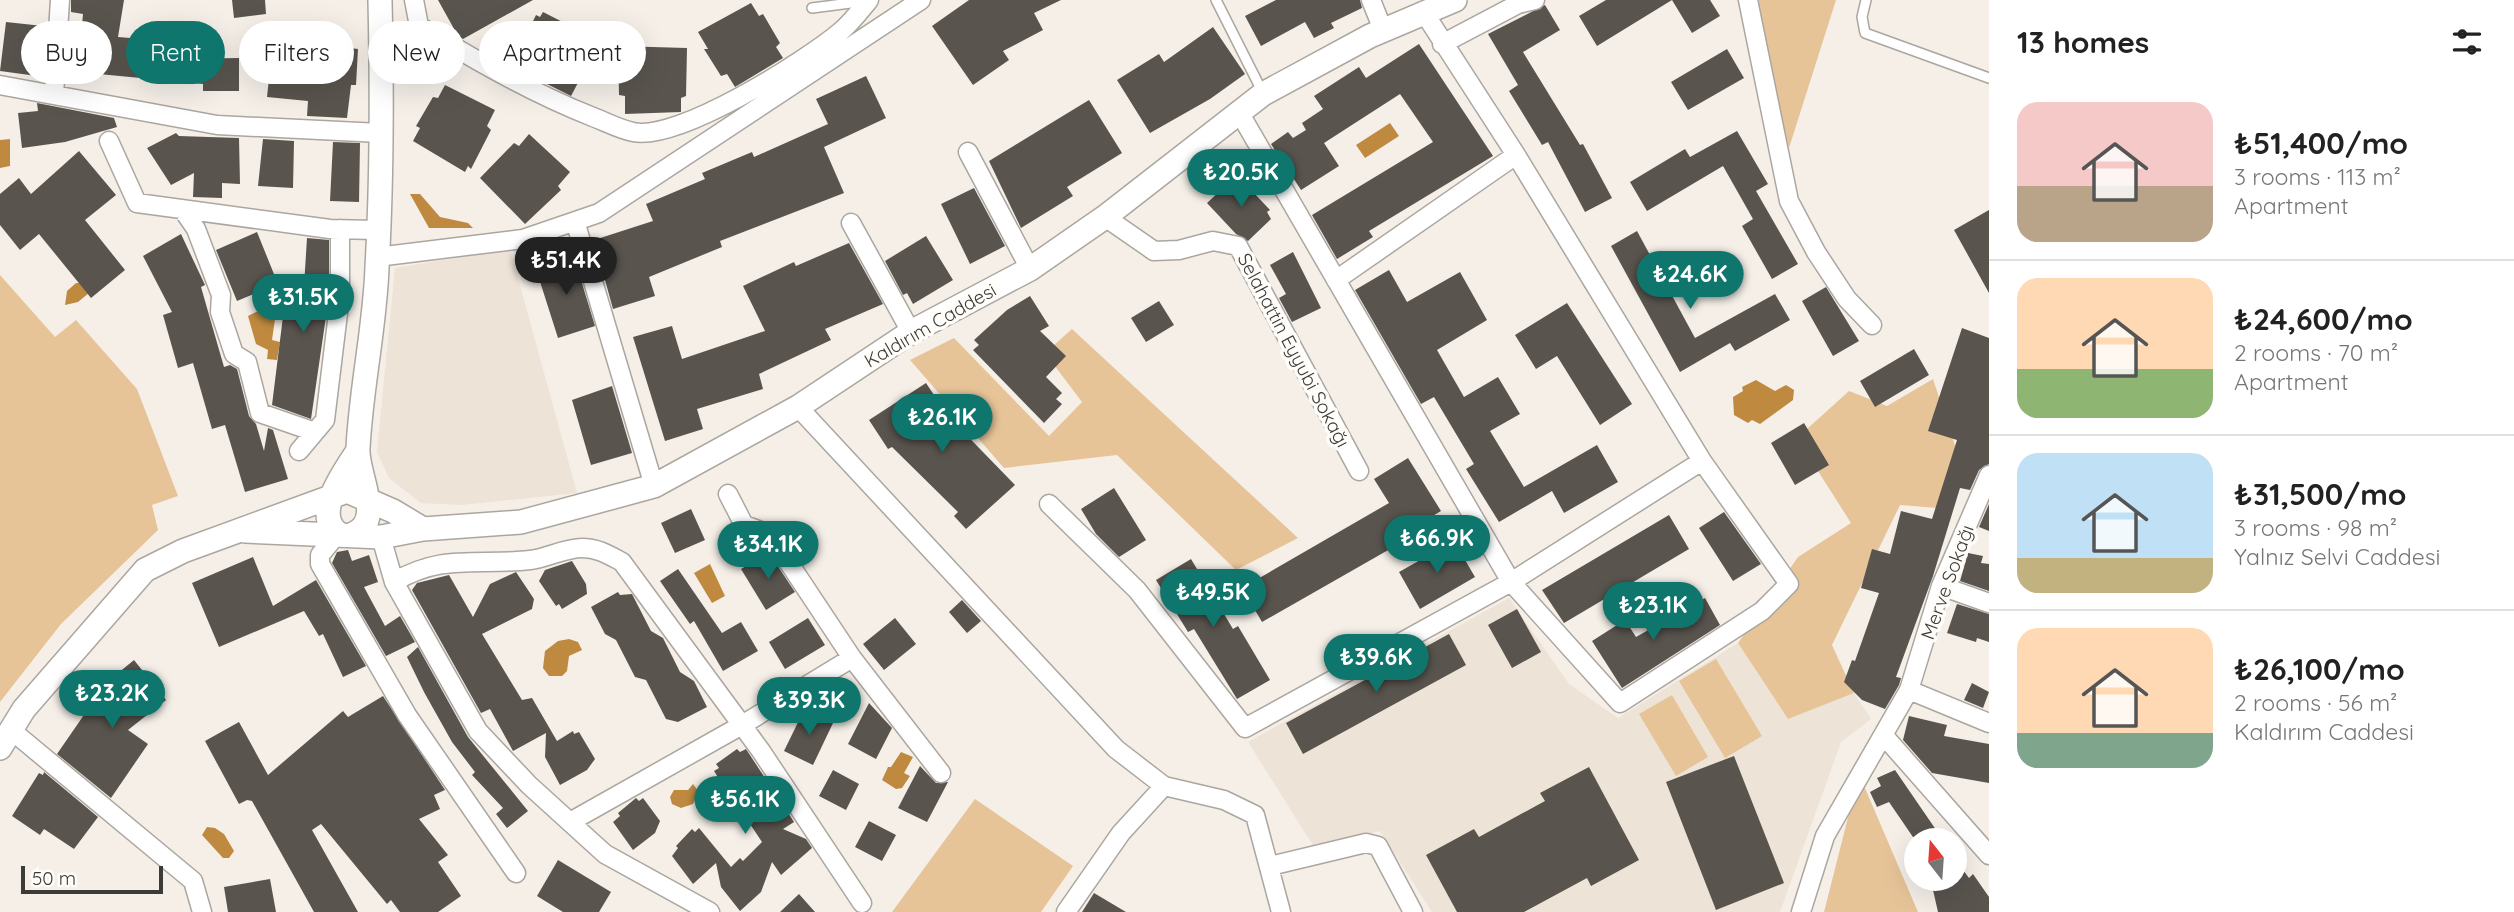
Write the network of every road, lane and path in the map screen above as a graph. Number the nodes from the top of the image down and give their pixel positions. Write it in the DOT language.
graph roads {
  1 [pos="61,0"];
  2 [pos="380,0"];
  3 [pos="414,0"];
  4 [pos="869,0"];
  5 [pos="922,0"];
  6 [pos="1216,0"];
  7 [pos="1371,0"];
  8 [pos="1455,0"];
  9 [pos="1535,0"];
  10 [pos="1748,0"];
  11 [pos="1866,0"];
  12 [pos="812,8"];
  13 [pos="1423,11"];
  14 [pos="1383,30"];
  15 [pos="1442,44"];
  16 [pos="1989,78"];
  17 [pos="0,85"];
  18 [pos="54,94"];
  19 [pos="1263,94"];
  20 [pos="1238,112"];
  21 [pos="380,133"];
  22 [pos="109,141"];
  23 [pos="968,152"];
  24 [pos="1516,155"];
  25 [pos="183,210"];
  26 [pos="1105,217"];
  27 [pos="575,221"];
  28 [pos="851,223"];
  29 [pos="340,229"];
  30 [pos="377,230"];
  31 [pos="377,257"];
  32 [pos="1030,269"];
  33 [pos="1336,280"];
  34 [pos="1872,325"];
  35 [pos="911,332"];
  36 [pos="798,407"];
  37 [pos="315,432"];
  38 [pos="299,451"];
  39 [pos="357,452"];
  40 [pos="1702,461"];
  41 [pos="1359,471"];
  42 [pos="1989,475"];
  43 [pos="654,486"];
  44 [pos="728,494"];
  45 [pos="334,497"];
  46 [pos="365,500"];
  47 [pos="1049,504"];
  48 [pos="423,529"];
  49 [pos="245,531"];
  50 [pos="346,534"];
  51 [pos="382,537"];
  52 [pos="394,582"];
  53 [pos="1511,582"];
  54 [pos="1941,586"];
  55 [pos="1989,603"];
  56 [pos="852,658"];
  57 [pos="1909,690"];
  58 [pos="1989,723"];
  59 [pos="743,725"];
  60 [pos="1885,737"];
  61 [pos="6,739"];
  62 [pos="942,773"];
  63 [pos="1164,786"];
  64 [pos="570,822"];
  65 [pos="1989,855"];
  66 [pos="1270,866"];
  67 [pos="516,873"];
  68 [pos="863,909"];
  69 [pos="202,912"];
  70 [pos="710,912"];
  71 [pos="1066,912"];
  72 [pos="1281,912"];
  73 [pos="1413,912"];
  74 [pos="1801,912"];
  1 -- 18 [label="street"];
  2 -- 21 [label="street"];
  3 -- 4 [label="street"];
  4 -- 12 [label="lane"];
  5 -- 27 [label="street"];
  6 -- 19 [label="lane"];
  7 -- 14 [label="street"];
  8 -- 13 [label="street, Kaldırım Caddesi"];
  9 -- 15 [label="street"];
  10 -- 34 [label="street"];
  11 -- 16 [label="lane"];
  13 -- 14 [label="street, Kaldırım Caddesi"];
  13 -- 15 [label="street"];
  14 -- 19 [label="street, Kaldırım Caddesi"];
  15 -- 24 [label="street"];
  17 -- 18 [label="street"];
  18 -- 21 [label="street"];
  19 -- 20 [label="street, Kaldırım Caddesi"];
  20 -- 26 [label="street, Kaldırım Caddesi"];
  20 -- 33 [label="street"];
  21 -- 30 [label="street"];
  22 -- 25 [label="street"];
  23 -- 32 [label="street"];
  24 -- 33 [label="street"];
  24 -- 40 [label="street"];
  25 -- 29 [label="street"];
  25 -- 37 [label="street"];
  26 -- 32 [label="street, Kaldırım Caddesi"];
  26 -- 41 [label="street, Selahattin Eyyubi Sokağı"];
  27 -- 31 [label="street"];
  27 -- 43 [label="street"];
  28 -- 35 [label="street"];
  29 -- 30 [label="street"];
  29 -- 37 [label="street"];
  30 -- 31 [label="street"];
  31 -- 39 [label="street"];
  32 -- 35 [label="street, Kaldırım Caddesi"];
  33 -- 53 [label="street"];
  35 -- 36 [label="street, Kaldırım Caddesi"];
  36 -- 43 [label="street, Kaldırım Caddesi"];
  36 -- 63 [label="street"];
  37 -- 38 [label="street"];
  39 -- 45 [label="street"];
  39 -- 46 [label="street"];
  40 -- 53 [label="street"];
  40 -- 53 [label="street"];
  42 -- 54 [label="street, Merve Sokağı"];
  43 -- 48 [label="street, Kaldırım Caddesi"];
  44 -- 56 [label="street"];
  45 -- 46 [label="street"];
  45 -- 49 [label="street"];
  45 -- 50 [label="street"];
  46 -- 48 [label="street"];
  46 -- 50 [label="street"];
  47 -- 53 [label="street"];
  48 -- 51 [label="street, Kaldırım Caddesi"];
  49 -- 50 [label="street"];
  49 -- 61 [label="street"];
  50 -- 51 [label="street, Kaldırım Caddesi"];
  50 -- 67 [label="street"];
  51 -- 52 [label="street"];
  52 -- 59 [label="street"];
  52 -- 64 [label="street"];
  54 -- 55 [label="street"];
  54 -- 57 [label="street, Merve Sokağı"];
  56 -- 59 [label="street"];
  56 -- 62 [label="street"];
  57 -- 58 [label="street"];
  57 -- 60 [label="street, Merve Sokağı"];
  59 -- 64 [label="street"];
  59 -- 68 [label="street"];
  60 -- 65 [label="street"];
  60 -- 74 [label="street, Merve Sokağı"];
  61 -- 69 [label="street"];
  63 -- 66 [label="street"];
  63 -- 71 [label="street"];
  64 -- 70 [label="street"];
  66 -- 72 [label="street"];
  66 -- 73 [label="street"];
}
